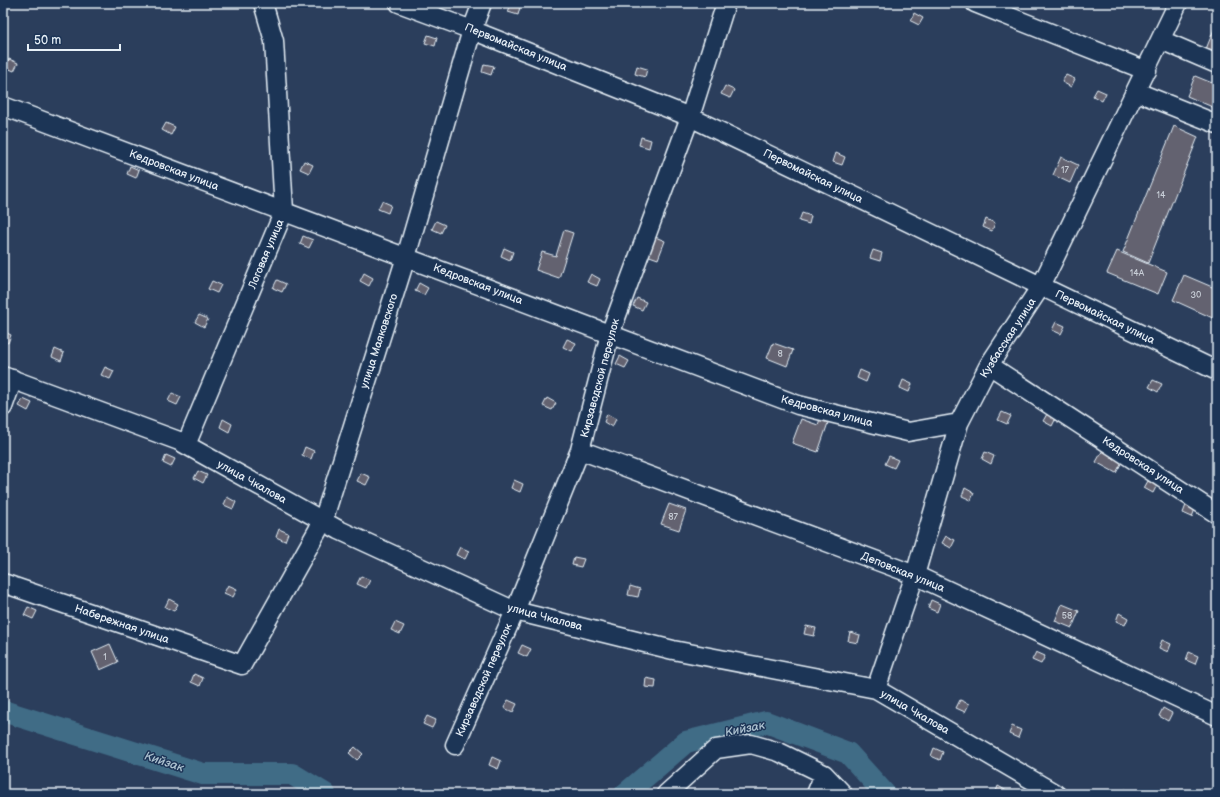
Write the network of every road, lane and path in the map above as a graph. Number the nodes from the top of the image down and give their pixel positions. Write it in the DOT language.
graph roads {
  1 [pos="263,3"];
  2 [pos="399,3"];
  3 [pos="482,3"];
  4 [pos="726,3"];
  5 [pos="975,3"];
  6 [pos="1178,3"];
  7 [pos="472,30"];
  8 [pos="1161,40"];
  9 [pos="1217,64"];
  10 [pos="1147,71"];
  11 [pos="1137,92"];
  12 [pos="3,106"];
  13 [pos="690,117"];
  14 [pos="1217,124"];
  15 [pos="284,211"];
  16 [pos="406,257"];
  17 [pos="1041,286"];
  18 [pos="610,334"];
  19 [pos="989,365"];
  20 [pos="1217,371"];
  21 [pos="8,378"];
  22 [pos="3,407"];
  23 [pos="958,423"];
  24 [pos="186,445"];
  25 [pos="580,450"];
  26 [pos="1217,514"];
  27 [pos="323,521"];
  28 [pos="915,575"];
  29 [pos="3,583"];
  30 [pos="515,611"];
  31 [pos="242,666"];
  32 [pos="876,689"];
  33 [pos="1217,716"];
  34 [pos="455,746"];
  35 [pos="824,774"];
  36 [pos="666,794"];
  37 [pos="816,794"];
  38 [pos="843,794"];
  39 [pos="1056,794"];
  1 -- 15 [label="street, Логовая улица"];
  2 -- 7 [label="street, Первомайская улица"];
  3 -- 7 [label="street, улица Маяковского"];
  4 -- 13 [label="street, Кирзаводской переулок"];
  5 -- 10 [label="street"];
  6 -- 8 [label="street, Кузбасская улица"];
  7 -- 13 [label="street, Первомайская улица"];
  7 -- 16 [label="street, улица Маяковского"];
  8 -- 9 [label="street"];
  8 -- 10 [label="street, Кузбасская улица"];
  10 -- 11 [label="street, Кузбасская улица"];
  11 -- 14 [label="street"];
  11 -- 17 [label="street, Кузбасская улица"];
  12 -- 15 [label="street, Кедровская улица"];
  13 -- 17 [label="street, Первомайская улица"];
  13 -- 18 [label="street, Кирзаводской переулок"];
  15 -- 16 [label="street, Кедровская улица"];
  15 -- 24 [label="street, Логовая улица"];
  16 -- 18 [label="street, Кедровская улица"];
  16 -- 27 [label="street, улица Маяковского"];
  17 -- 19 [label="street, Кузбасская улица"];
  17 -- 20 [label="street, Первомайская улица"];
  18 -- 23 [label="street, Кедровская улица"];
  18 -- 25 [label="street, Кирзаводской переулок"];
  19 -- 23 [label="street, Кузбасская улица"];
  19 -- 26 [label="street, Кедровская улица"];
  21 -- 22 [label="street"];
  21 -- 24 [label="street, улица Чкалова"];
  23 -- 28 [label="street, Кузбасская улица"];
  24 -- 27 [label="street, улица Чкалова"];
  25 -- 28 [label="street, Деповская улица"];
  25 -- 30 [label="street, Кирзаводской переулок"];
  27 -- 30 [label="street, улица Чкалова"];
  27 -- 31 [label="street, улица Маяковского"];
  28 -- 32 [label="street, Кузбасская улица"];
  28 -- 33 [label="street, Деповская улица"];
  29 -- 31 [label="street, Набережная улица"];
  30 -- 32 [label="street, улица Чкалова"];
  30 -- 34 [label="street, Кирзаводской переулок"];
  32 -- 39 [label="street, улица Чкалова"];
  35 -- 36 [label="street"];
  35 -- 37 [label="street"];
  35 -- 38 [label="street"];
}
